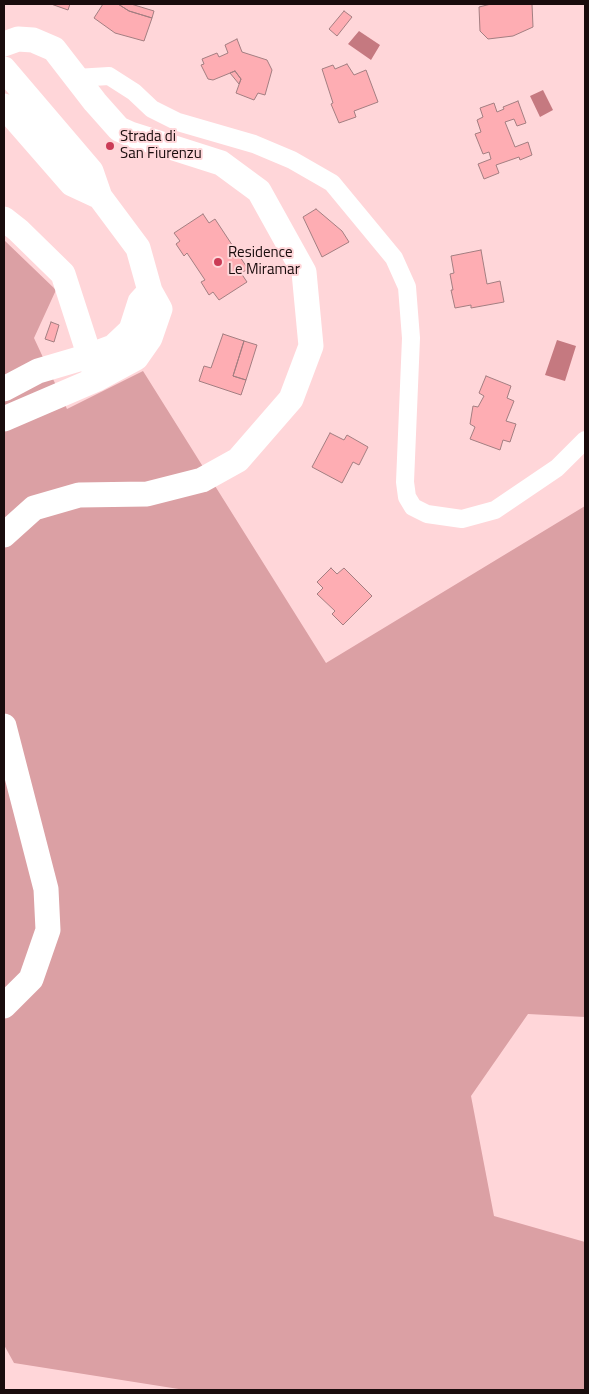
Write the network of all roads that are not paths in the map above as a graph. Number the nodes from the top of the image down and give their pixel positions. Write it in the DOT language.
graph roads {
  1 [pos="4,44"];
  2 [pos="4,69"];
  3 [pos="76,78"];
  4 [pos="4,106"];
  5 [pos="100,197"];
  6 [pos="4,219"];
  7 [pos="93,368"];
  8 [pos="4,389"];
  9 [pos="4,419"];
  10 [pos="585,440"];
  11 [pos="4,535"];
  12 [pos="4,726"];
  13 [pos="4,1006"];
  1 -- 3 [label="street"];
  2 -- 5 [label="street"];
  3 -- 10 [label="street"];
  3 -- 11 [label="street"];
  4 -- 5 [label="street"];
  5 -- 7 [label="street"];
  6 -- 7 [label="street"];
  7 -- 8 [label="street"];
  7 -- 9 [label="street"];
  12 -- 13 [label="street"];
}
